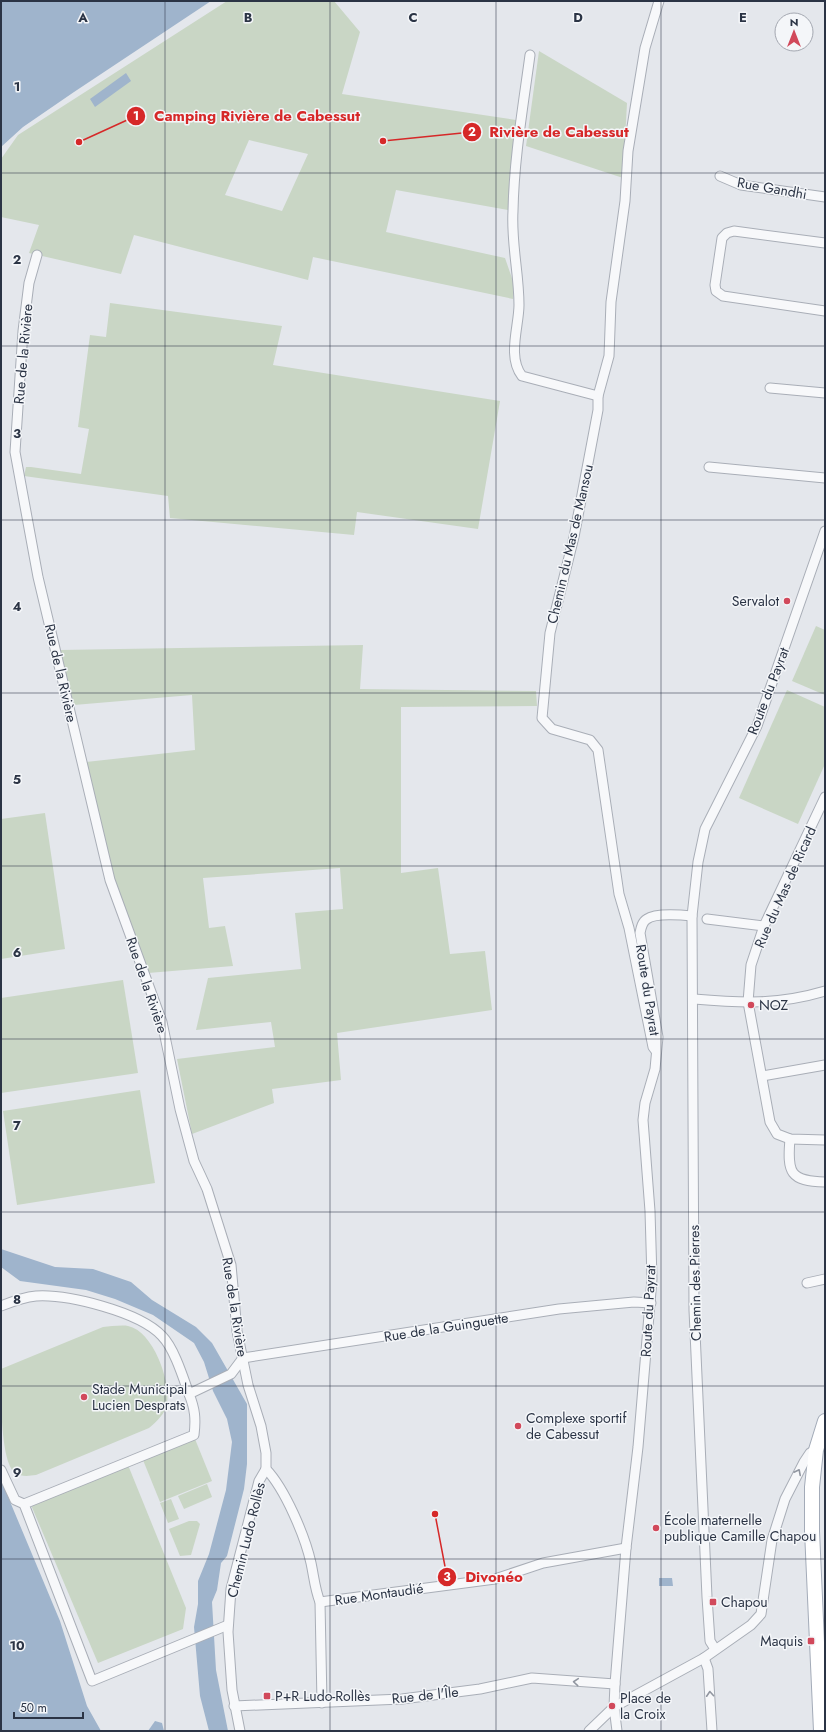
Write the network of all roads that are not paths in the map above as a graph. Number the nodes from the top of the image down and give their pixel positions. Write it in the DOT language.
graph roads {
  1 [pos="659,1"];
  2 [pos="530,55"];
  3 [pos="720,176"];
  4 [pos="825,197"];
  5 [pos="825,243"];
  6 [pos="37,255"];
  7 [pos="825,311"];
  8 [pos="770,388"];
  9 [pos="825,392"];
  10 [pos="598,396"];
  11 [pos="710,467"];
  12 [pos="825,478"];
  13 [pos="825,531"];
  14 [pos="825,797"];
  15 [pos="692,916"];
  16 [pos="707,919"];
  17 [pos="764,926"];
  18 [pos="825,991"];
  19 [pos="694,999"];
  20 [pos="748,1002"];
  21 [pos="656,1052"];
  22 [pos="825,1065"];
  23 [pos="762,1076"];
  24 [pos="790,1139"];
  25 [pos="825,1140"];
  26 [pos="825,1182"];
  27 [pos="825,1280"];
  28 [pos="807,1283"];
  29 [pos="651,1302"];
  30 [pos="1,1306"];
  31 [pos="243,1358"];
  32 [pos="189,1394"];
  33 [pos="825,1421"];
  34 [pos="820,1443"];
  35 [pos="266,1469"];
  36 [pos="1,1470"];
  37 [pos="24,1504"];
  38 [pos="626,1548"];
  39 [pos="320,1602"];
  40 [pos="224,1627"];
  41 [pos="715,1649"];
  42 [pos="704,1658"];
  43 [pos="615,1684"];
  44 [pos="322,1703"];
  45 [pos="234,1706"];
  46 [pos="614,1707"];
  47 [pos="590,1730"];
  48 [pos="240,1731"];
  49 [pos="617,1731"];
  50 [pos="712,1731"];
  51 [pos="821,1731"];
  1 -- 10 [label="street, Chemin du Mas de Mansou"];
  2 -- 10 [label="street"];
  3 -- 4 [label="street, Rue Gandhi"];
  5 -- 7 [label="street"];
  6 -- 31 [label="street, Rue de la Rivière"];
  8 -- 9 [label="street"];
  10 -- 21 [label="street, Chemin du Mas de Mansou"];
  11 -- 12 [label="street"];
  13 -- 15 [label="street, Route du Payrat"];
  14 -- 17 [label="street, Rue du Mas de Ricard"];
  15 -- 19 [label="street, Chemin des Pierres"];
  15 -- 21 [label="street, Route du Payrat"];
  16 -- 17 [label="street"];
  17 -- 20 [label="street, Rue du Mas de Ricard"];
  18 -- 20 [label="street"];
  19 -- 20 [label="street"];
  19 -- 41 [label="street, Chemin des Pierres"];
  20 -- 23 [label="street, Rue du Mas de Ricard"];
  21 -- 29 [label="street, Route du Payrat"];
  22 -- 23 [label="street"];
  23 -- 24 [label="street, Rue du Mas de Ricard"];
  24 -- 25 [label="street"];
  24 -- 26 [label="street"];
  27 -- 28 [label="street"];
  29 -- 31 [label="street, Rue de la Guinguette"];
  29 -- 38 [label="street, Route du Payrat"];
  30 -- 32 [label="street"];
  31 -- 32 [label="street"];
  31 -- 35 [label="street, Rue de la Rivière"];
  32 -- 37 [label="street"];
  33 -- 34 [label="main road"];
  41 -- 34 [label="street, one-way"];
  34 -- 51 [label="main road"];
  35 -- 39 [label="street"];
  35 -- 40 [label="street, Chemin Ludo Rollès"];
  36 -- 37 [label="street"];
  37 -- 40 [label="street"];
  38 -- 39 [label="street, Rue Montaudié"];
  38 -- 43 [label="street, Route du Payrat"];
  39 -- 44 [label="street"];
  40 -- 45 [label="street, Chemin Ludo Rollès"];
  41 -- 42 [label="street"];
  42 -- 46 [label="street"];
  50 -- 42 [label="street, one-way"];
  43 -- 44 [label="street, Rue de l'Île, one-way"];
  43 -- 46 [label="street"];
  44 -- 45 [label="street, Rue de l'Île"];
  45 -- 48 [label="street, Chemin Ludo Rollès"];
  46 -- 47 [label="street"];
  46 -- 49 [label="street"];
}
